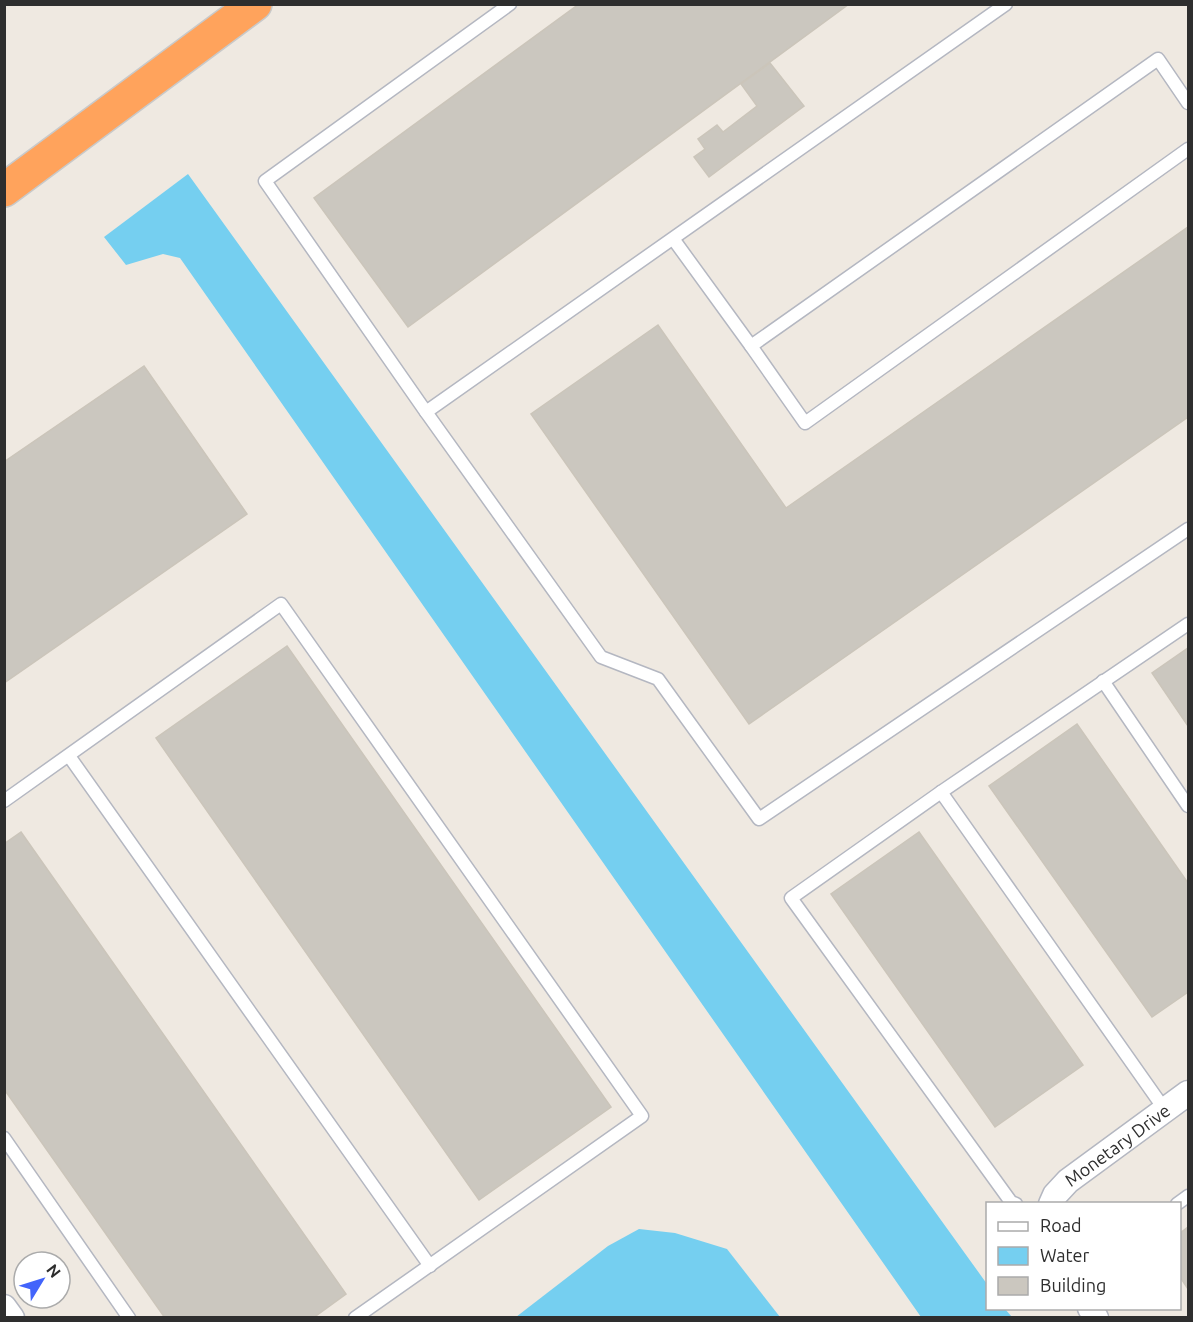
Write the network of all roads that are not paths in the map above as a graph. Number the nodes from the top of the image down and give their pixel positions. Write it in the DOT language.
graph roads {
  1 [pos="255,4"];
  2 [pos="510,4"];
  3 [pos="1006,4"];
  4 [pos="1188,103"];
  5 [pos="1188,149"];
  6 [pos="4,190"];
  7 [pos="674,240"];
  8 [pos="750,346"];
  9 [pos="426,412"];
  10 [pos="1188,529"];
  11 [pos="1188,624"];
  12 [pos="1103,681"];
  13 [pos="69,756"];
  14 [pos="941,792"];
  15 [pos="4,801"];
  16 [pos="1188,806"];
  17 [pos="1188,1093"];
  18 [pos="1165,1110"];
  19 [pos="4,1138"];
  20 [pos="1011,1202"];
  21 [pos="1052,1202"];
  22 [pos="430,1266"];
  23 [pos="4,1307"];
  24 [pos="360,1316"];
  25 [pos="12,1317"];
  26 [pos="129,1317"];
  1 -- 6 [label="highway"];
  2 -- 9 [label="lane"];
  3 -- 7 [label="lane"];
  4 -- 8 [label="lane"];
  5 -- 8 [label="lane"];
  7 -- 8 [label="lane"];
  7 -- 9 [label="lane"];
  9 -- 10 [label="lane"];
  11 -- 12 [label="lane"];
  12 -- 14 [label="lane"];
  12 -- 16 [label="lane"];
  13 -- 15 [label="lane"];
  13 -- 22 [label="lane"];
  13 -- 22 [label="lane"];
  14 -- 18 [label="lane"];
  14 -- 20 [label="lane"];
  17 -- 18 [label="street, Monetary Drive"];
  18 -- 21 [label="street, Monetary Drive"];
  19 -- 26 [label="lane"];
  22 -- 24 [label="lane"];
  23 -- 25 [label="street"];
}
